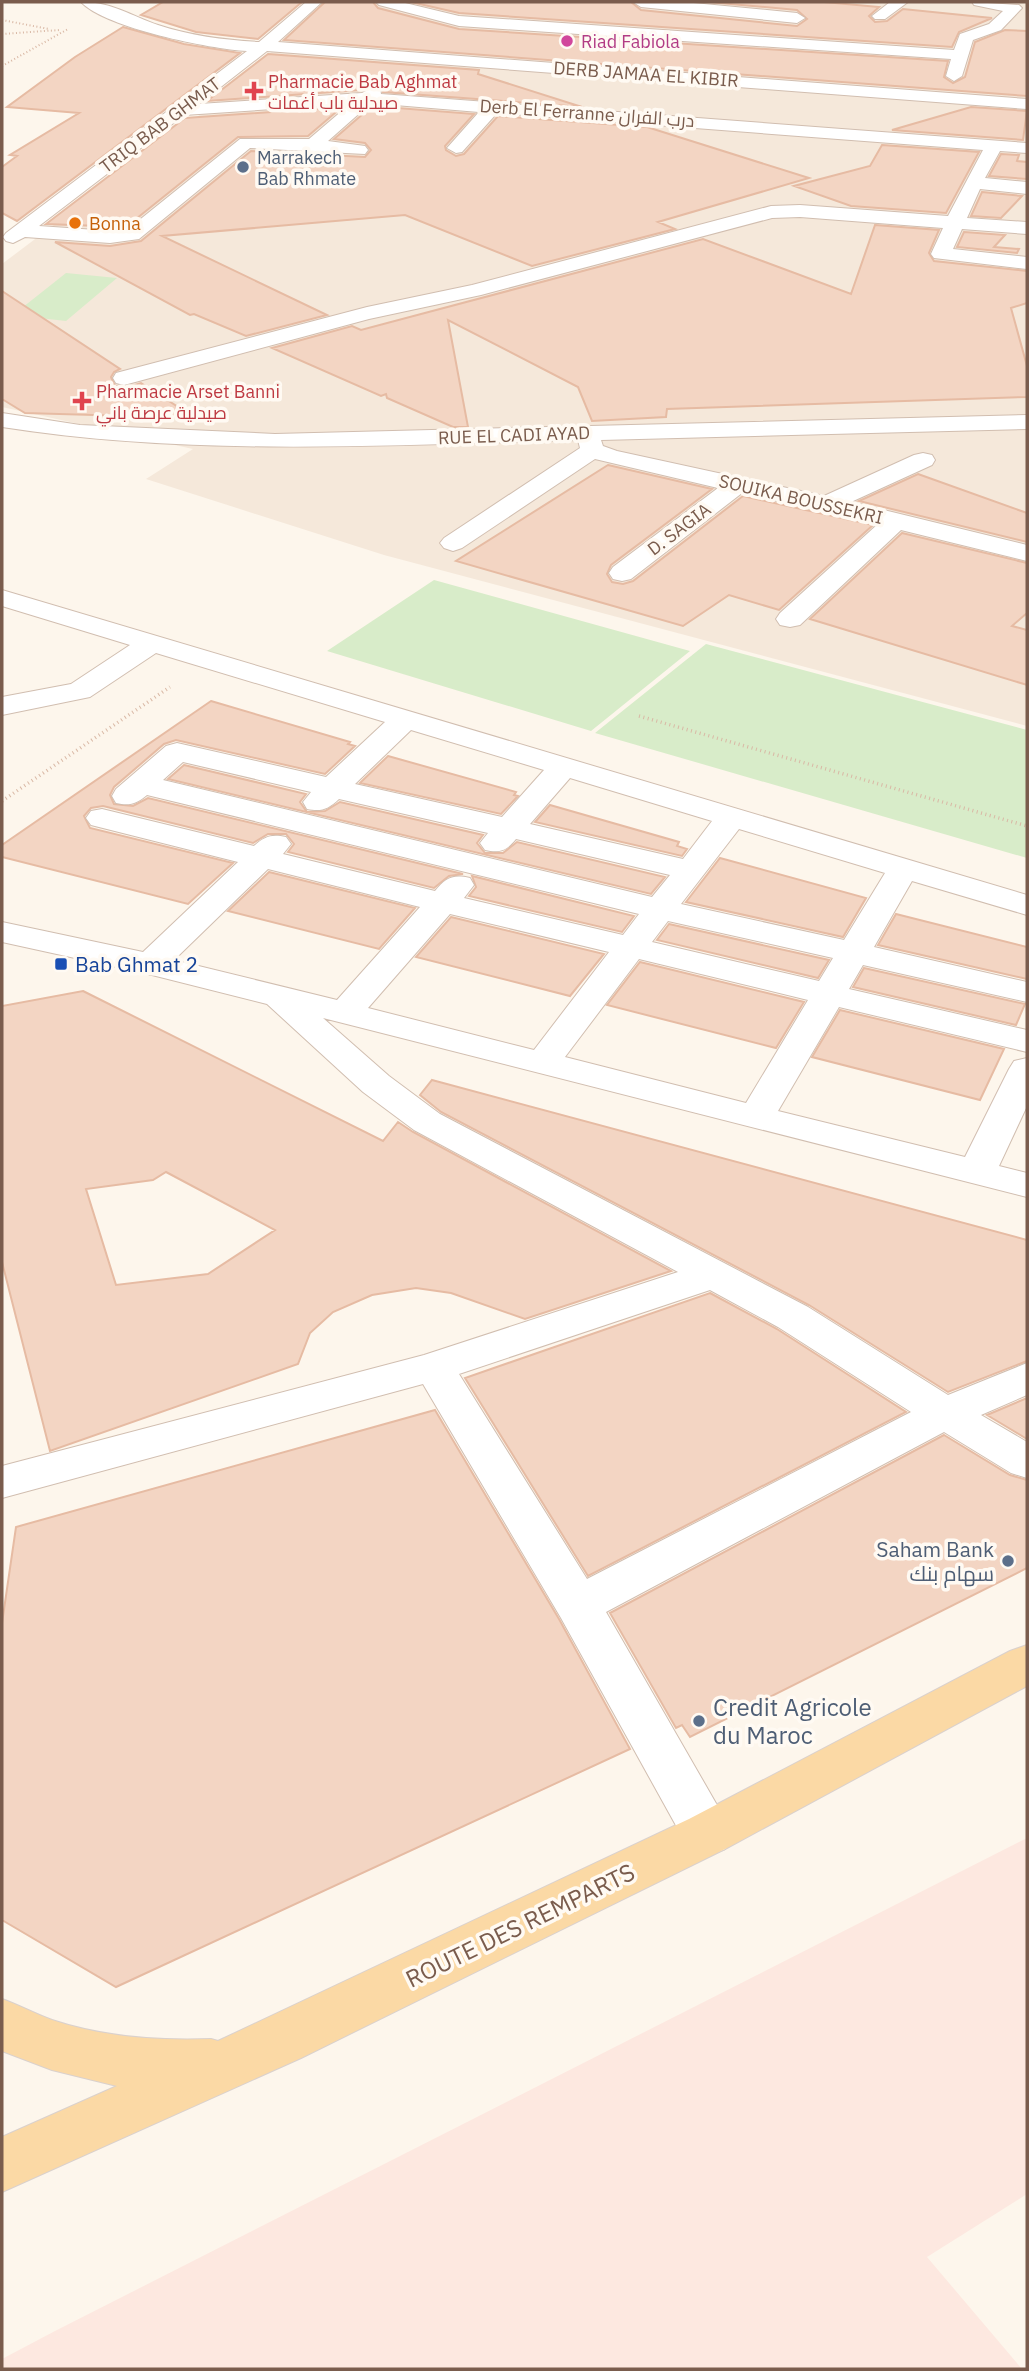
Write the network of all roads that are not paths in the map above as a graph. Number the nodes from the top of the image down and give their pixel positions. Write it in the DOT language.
graph roads {
  1 [pos="89,2"];
  2 [pos="315,2"];
  3 [pos="384,2"];
  4 [pos="641,2"];
  5 [pos="748,2"];
  6 [pos="900,2"];
  7 [pos="979,2"];
  8 [pos="732,11"];
  9 [pos="466,15"];
  10 [pos="809,20"];
  11 [pos="879,23"];
  12 [pos="766,28"];
  13 [pos="948,34"];
  14 [pos="966,37"];
  15 [pos="753,40"];
  16 [pos="265,45"];
  17 [pos="533,50"];
  18 [pos="960,55"];
  19 [pos="414,57"];
  20 [pos="489,62"];
  21 [pos="595,65"];
  22 [pos="732,73"];
  23 [pos="473,76"];
  24 [pos="802,79"];
  25 [pos="579,83"];
  26 [pos="715,95"];
  27 [pos="368,98"];
  28 [pos="948,98"];
  29 [pos="786,100"];
  30 [pos="1027,104"];
  31 [pos="494,106"];
  32 [pos="180,110"];
  33 [pos="928,139"];
  34 [pos="313,145"];
  35 [pos="995,145"];
  36 [pos="456,148"];
  37 [pos="1027,148"];
  38 [pos="359,150"];
  39 [pos="973,183"];
  40 [pos="1027,188"];
  41 [pos="954,221"];
  42 [pos="1027,228"];
  43 [pos="21,231"];
  44 [pos="2,245"];
  45 [pos="1027,263"];
  46 [pos="124,378"];
  47 [pos="2,420"];
  48 [pos="1027,422"];
  49 [pos="590,442"];
  50 [pos="923,460"];
  51 [pos="737,485"];
  52 [pos="827,504"];
  53 [pos="896,521"];
  54 [pos="1027,524"];
  55 [pos="453,542"];
  56 [pos="994,545"];
  57 [pos="1027,553"];
  58 [pos="622,573"];
  59 [pos="2,598"];
  60 [pos="790,619"];
  61 [pos="152,643"];
  62 [pos="2,706"];
  63 [pos="405,719"];
  64 [pos="564,766"];
  65 [pos="141,784"];
  66 [pos="332,788"];
  67 [pos="732,817"];
  68 [pos="298,821"];
  69 [pos="509,828"];
  70 [pos="260,858"];
  71 [pos="476,864"];
  72 [pos="904,868"];
  73 [pos="690,870"];
  74 [pos="443,903"];
  75 [pos="1027,905"];
  76 [pos="660,908"];
  77 [pos="2,932"];
  78 [pos="631,947"];
  79 [pos="854,951"];
  80 [pos="150,964"];
  81 [pos="1027,992"];
  82 [pos="829,993"];
  83 [pos="278,996"];
  84 [pos="344,1013"];
  85 [pos="1027,1041"];
  86 [pos="542,1063"];
  87 [pos="1027,1069"];
  88 [pos="755,1118"];
  89 [pos="976,1173"];
  90 [pos="1027,1185"];
  91 [pos="713,1275"];
  92 [pos="434,1367"];
  93 [pos="1027,1378"];
  94 [pos="945,1413"];
  95 [pos="1027,1462"];
  96 [pos="2,1482"];
  97 [pos="578,1605"];
  98 [pos="1027,1664"];
  99 [pos="707,1835"];
  100 [pos="2,2024"];
  101 [pos="234,2062"];
  102 [pos="2,2165"];
  1 -- 16 [label="street, DERB JAMAA EL KIBIR"];
  2 -- 16 [label="street, TRIQ BAB GHMAT"];
  3 -- 9 [label="street, DERB JAMAA EL KIBIR"];
  4 -- 8 [label="street"];
  5 -- 8 [label="street"];
  6 -- 11 [label="street"];
  7 -- 14 [label="street"];
  8 -- 10 [label="street"];
  9 -- 15 [label="street, DERB JAMAA EL KIBIR"];
  9 -- 19 [label="street"];
  12 -- 15 [label="street"];
  13 -- 14 [label="street"];
  14 -- 18 [label="street"];
  15 -- 18 [label="street, DERB JAMAA EL KIBIR"];
  16 -- 19 [label="street, DERB JAMAA EL KIBIR"];
  16 -- 32 [label="street, TRIQ BAB GHMAT"];
  17 -- 20 [label="street"];
  18 -- 28 [label="street"];
  19 -- 20 [label="street, DERB JAMAA EL KIBIR"];
  19 -- 27 [label="street"];
  20 -- 21 [label="street, DERB JAMAA EL KIBIR"];
  20 -- 23 [label="street"];
  21 -- 22 [label="street, DERB JAMAA EL KIBIR"];
  21 -- 25 [label="street"];
  22 -- 24 [label="street, DERB JAMAA EL KIBIR"];
  22 -- 26 [label="street"];
  24 -- 28 [label="street, DERB JAMAA EL KIBIR"];
  24 -- 29 [label="street"];
  27 -- 31 [label="street, Derb El Ferranne درب الفران"];
  27 -- 32 [label="street, Derb El Ferranne درب الفران"];
  27 -- 34 [label="street"];
  28 -- 30 [label="street, DERB JAMAA EL KIBIR"];
  28 -- 33 [label="street"];
  31 -- 33 [label="street, Derb El Ferranne درب الفران"];
  31 -- 36 [label="street"];
  32 -- 43 [label="street, TRIQ BAB GHMAT"];
  33 -- 35 [label="street, Derb El Ferranne درب الفران"];
  34 -- 38 [label="street"];
  34 -- 43 [label="street"];
  35 -- 37 [label="street, Derb El Ferranne درب الفران"];
  35 -- 39 [label="street"];
  39 -- 40 [label="street"];
  39 -- 41 [label="street"];
  41 -- 42 [label="street"];
  41 -- 45 [label="street"];
  41 -- 46 [label="street"];
  43 -- 44 [label="street, TRIQ BAB GHMAT"];
  47 -- 49 [label="street, RUE EL CADI AYAD"];
  48 -- 49 [label="street, RUE EL CADI AYAD"];
  49 -- 51 [label="street, SOUIKA BOUSSEKRI"];
  49 -- 55 [label="street"];
  50 -- 52 [label="street"];
  51 -- 52 [label="street, SOUIKA BOUSSEKRI"];
  51 -- 58 [label="street, D. SAGIA"];
  52 -- 53 [label="street, SOUIKA BOUSSEKRI"];
  53 -- 56 [label="street, SOUIKA BOUSSEKRI"];
  53 -- 60 [label="street"];
  54 -- 56 [label="street"];
  56 -- 57 [label="street, SOUIKA BOUSSEKRI"];
  59 -- 61 [label="street"];
  61 -- 62 [label="street"];
  61 -- 63 [label="street"];
  63 -- 64 [label="street"];
  63 -- 66 [label="street"];
  64 -- 67 [label="street"];
  64 -- 69 [label="street"];
  65 -- 66 [label="street"];
  65 -- 68 [label="street"];
  65 -- 70 [label="street"];
  66 -- 68 [label="street"];
  66 -- 69 [label="street"];
  67 -- 72 [label="street"];
  67 -- 73 [label="street"];
  68 -- 70 [label="street"];
  68 -- 71 [label="street"];
  69 -- 71 [label="street"];
  69 -- 73 [label="street"];
  70 -- 74 [label="street"];
  70 -- 80 [label="street"];
  71 -- 74 [label="street"];
  71 -- 76 [label="street"];
  72 -- 75 [label="street"];
  72 -- 79 [label="street"];
  73 -- 76 [label="street"];
  74 -- 78 [label="street"];
  74 -- 84 [label="street"];
  76 -- 78 [label="street"];
  76 -- 79 [label="street"];
  77 -- 80 [label="street"];
  78 -- 82 [label="street"];
  78 -- 86 [label="street"];
  79 -- 81 [label="street"];
  79 -- 82 [label="street"];
  80 -- 83 [label="street"];
  82 -- 85 [label="street"];
  82 -- 88 [label="street"];
  83 -- 84 [label="street"];
  83 -- 91 [label="street"];
  84 -- 86 [label="street"];
  86 -- 88 [label="street"];
  87 -- 89 [label="street"];
  88 -- 89 [label="street"];
  89 -- 90 [label="street"];
  91 -- 92 [label="street"];
  91 -- 94 [label="street"];
  92 -- 96 [label="street"];
  92 -- 97 [label="street"];
  93 -- 94 [label="street"];
  94 -- 95 [label="street"];
  94 -- 97 [label="street"];
  97 -- 99 [label="street"];
  98 -- 99 [label="main road, ROUTE DES REMPARTS"];
  99 -- 101 [label="main road, ROUTE DES REMPARTS"];
  100 -- 101 [label="main road"];
  101 -- 102 [label="main road, ROUTE DES REMPARTS"];
}
